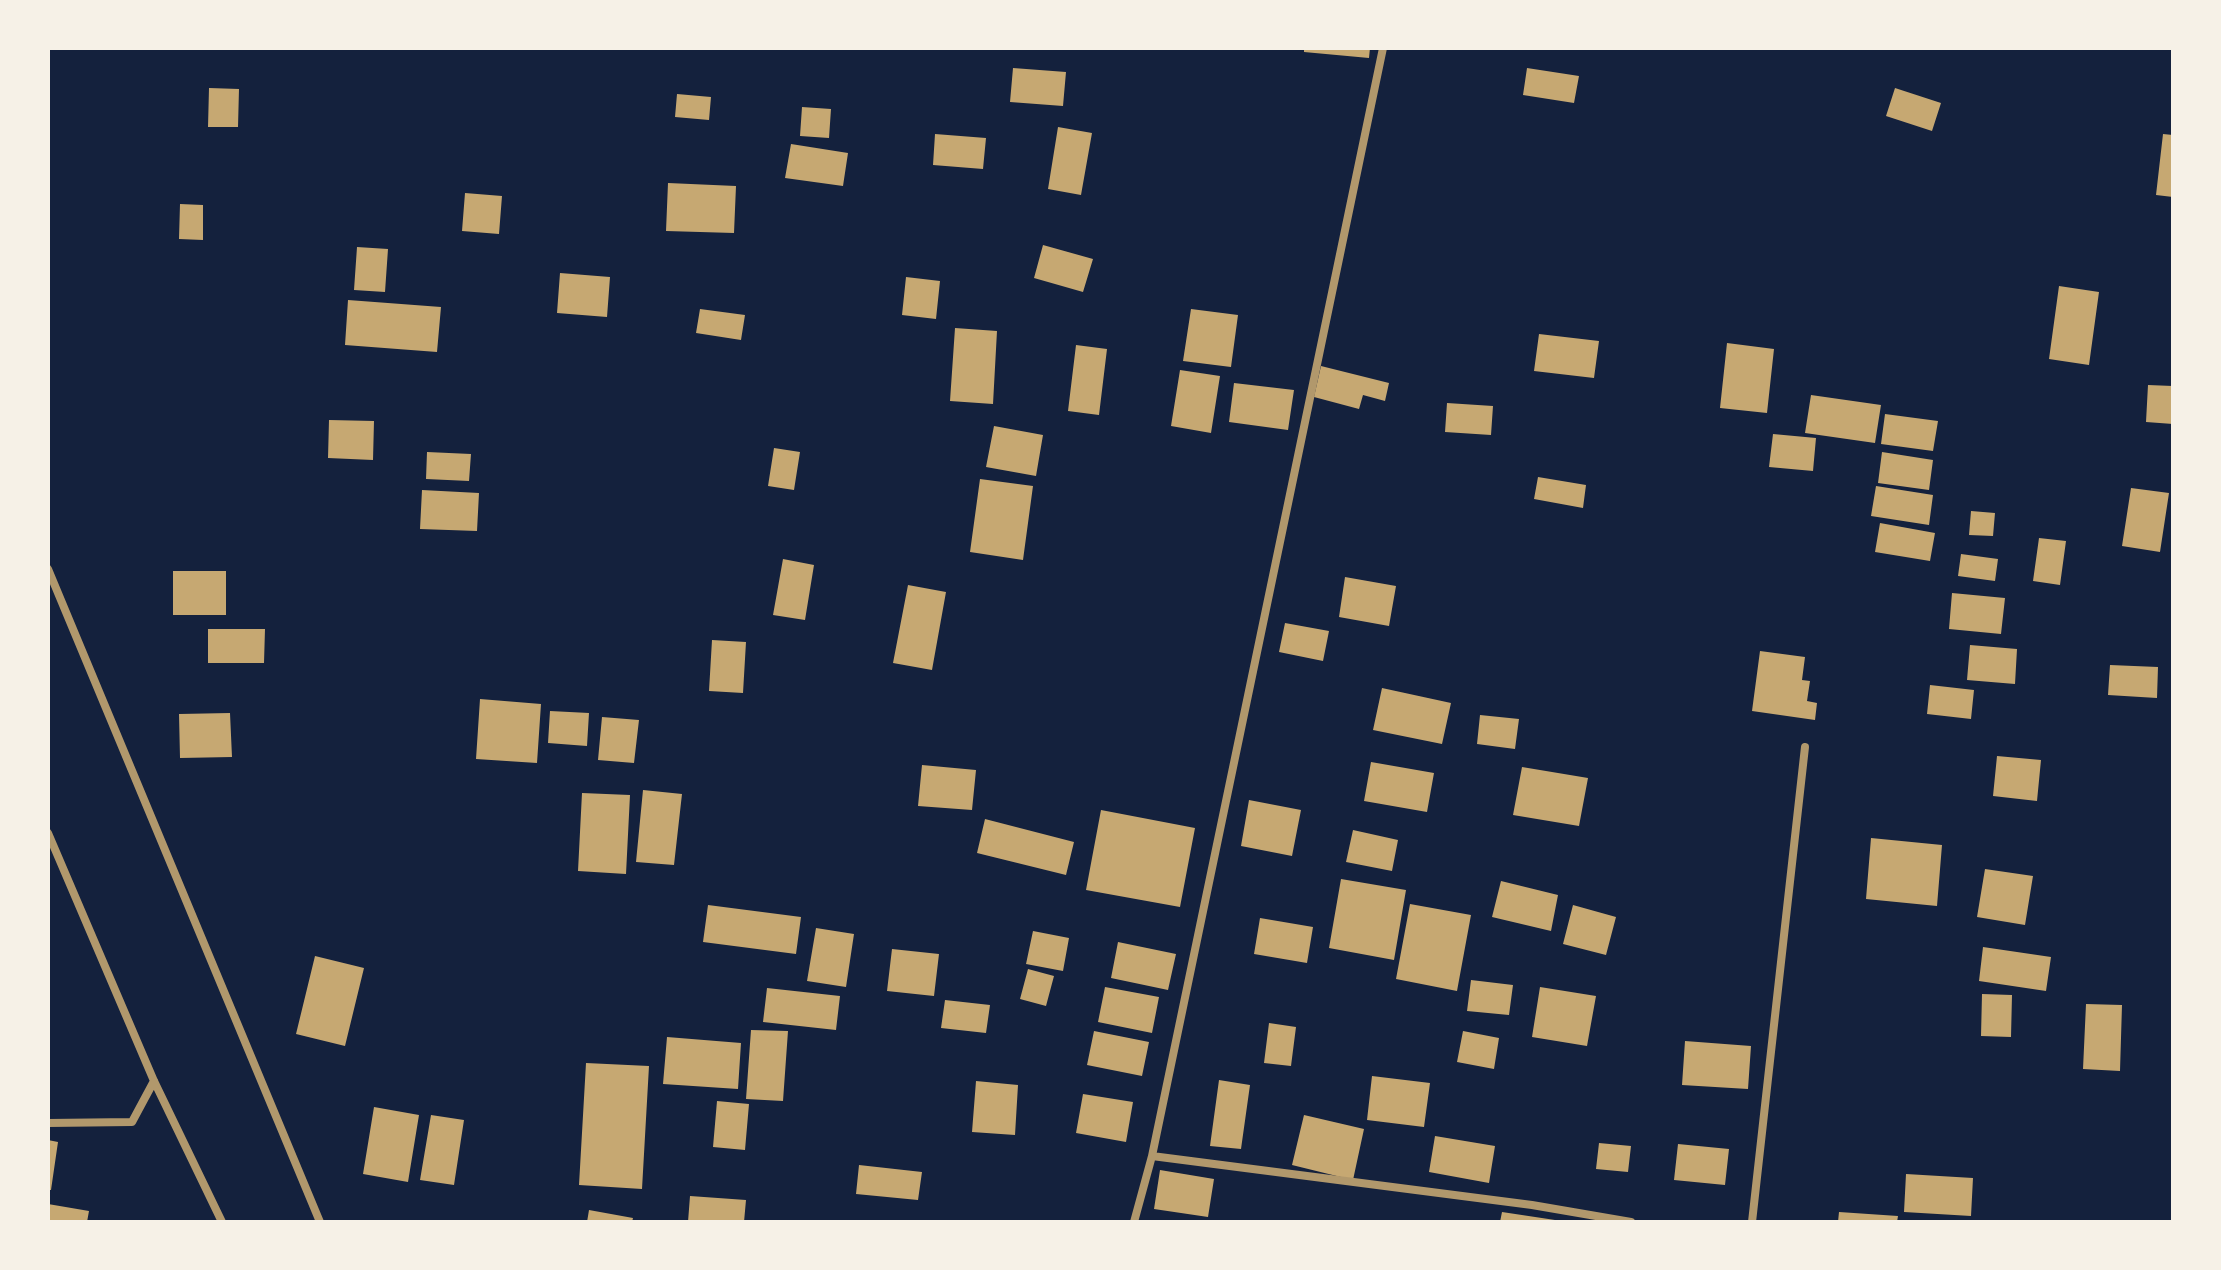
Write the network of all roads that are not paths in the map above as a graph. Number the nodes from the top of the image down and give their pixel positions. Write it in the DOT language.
graph roads {
  1 [pos="1383,48"];
  2 [pos="48,569"];
  3 [pos="1805,747"];
  4 [pos="48,833"];
  5 [pos="154,1081"];
  6 [pos="48,1123"];
  7 [pos="1152,1156"];
  8 [pos="222,1222"];
  9 [pos="320,1222"];
  10 [pos="1134,1222"];
  11 [pos="1631,1222"];
  12 [pos="1752,1222"];
  1 -- 7 [label="street"];
  2 -- 9 [label="street"];
  3 -- 12 [label="street"];
  4 -- 5 [label="street"];
  5 -- 6 [label="street"];
  5 -- 8 [label="street"];
  7 -- 10 [label="street"];
  7 -- 11 [label="street"];
}
